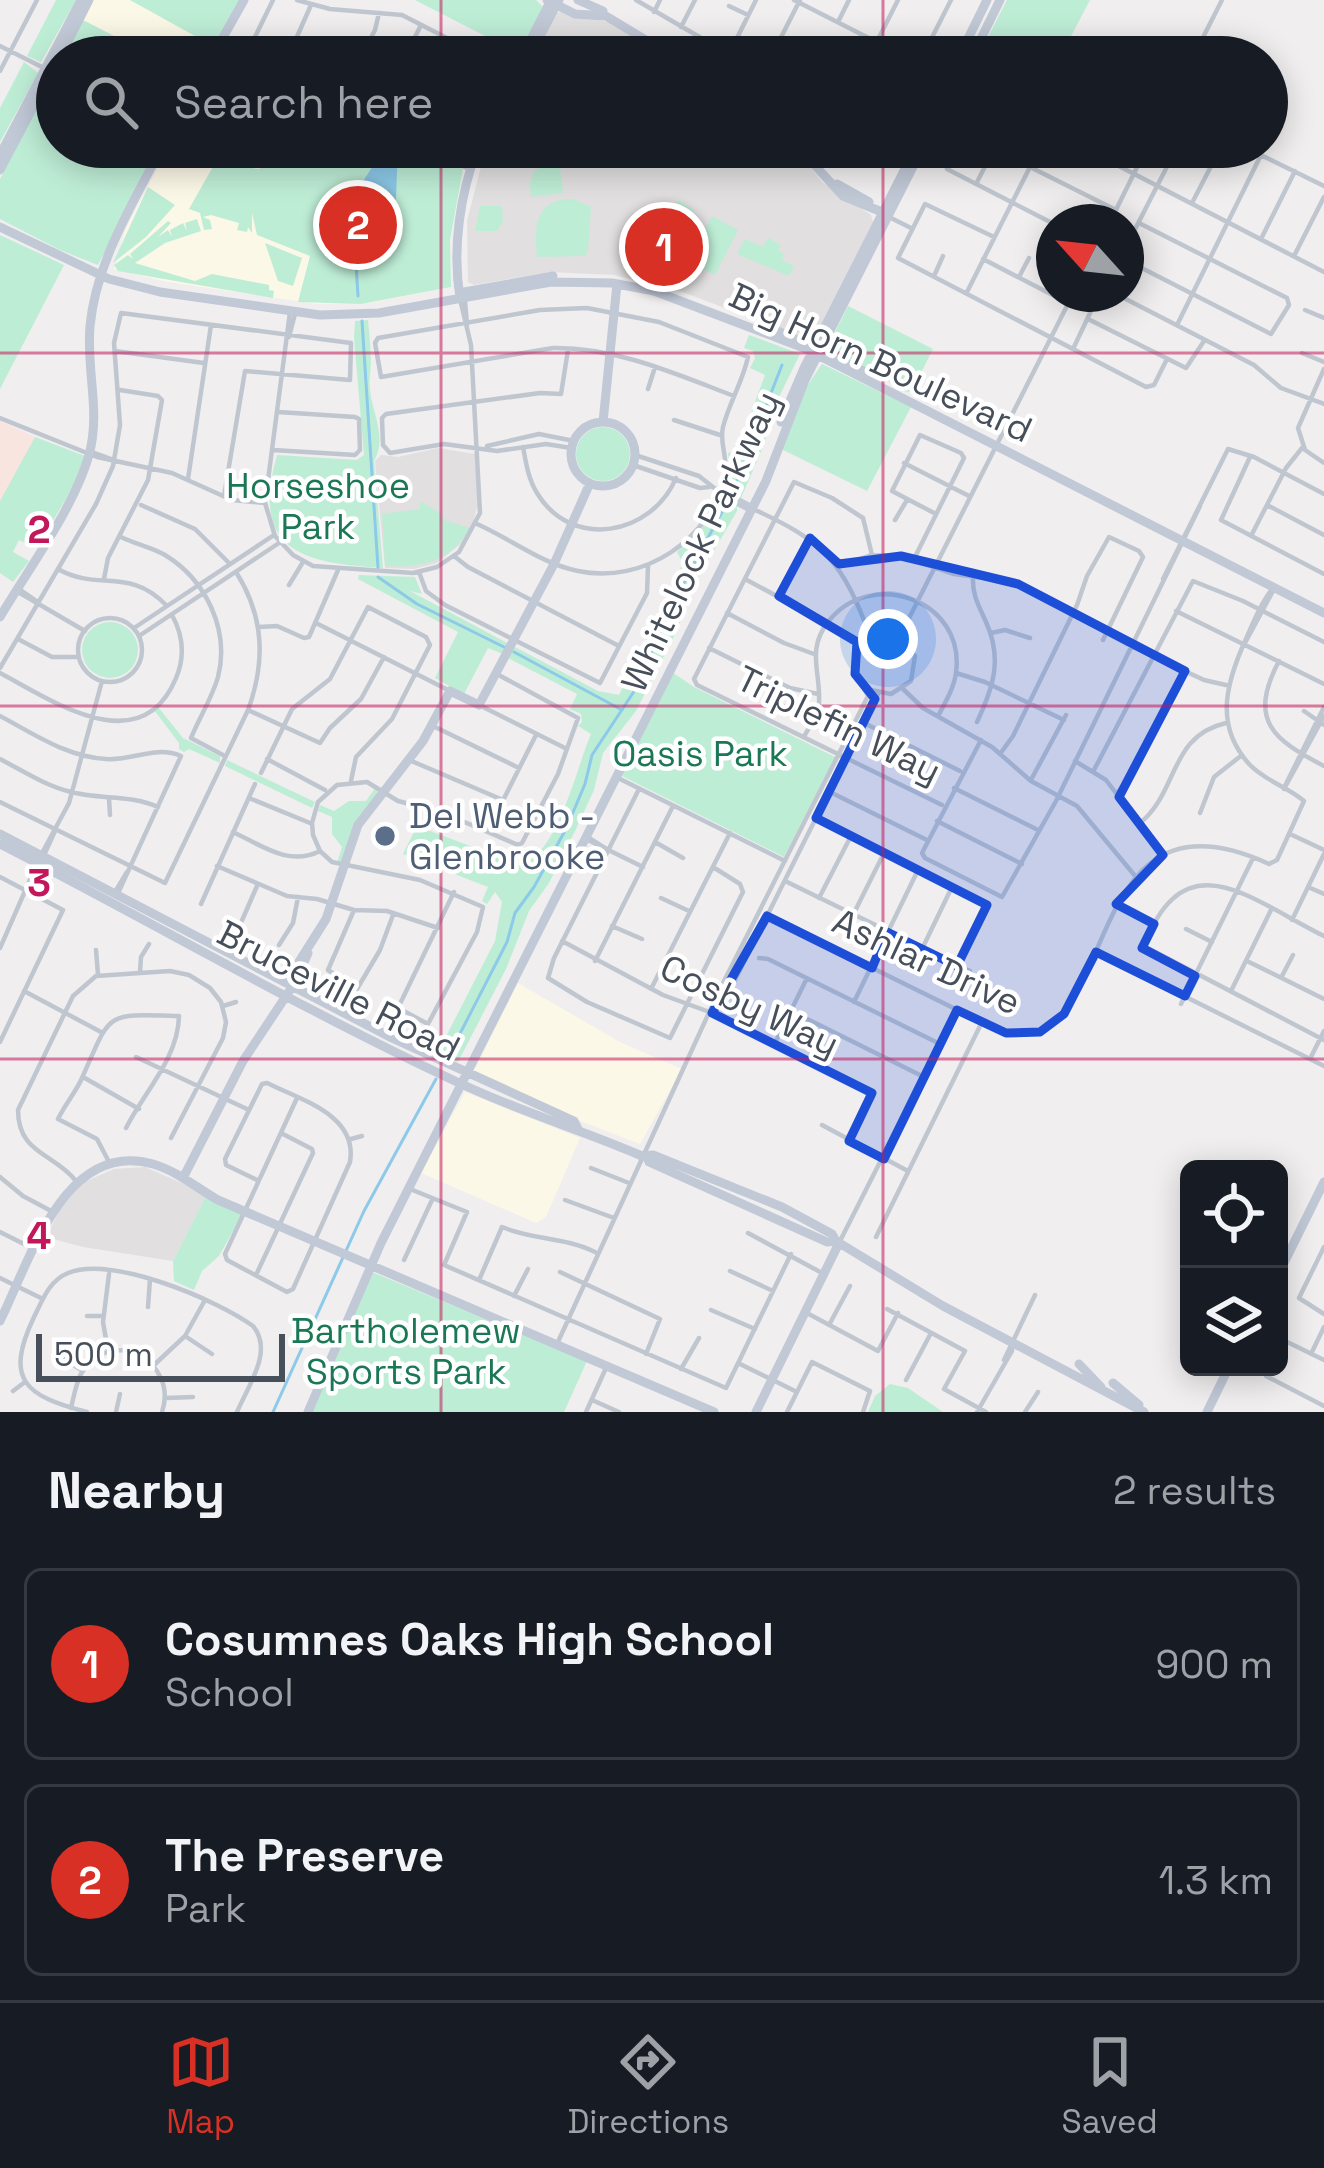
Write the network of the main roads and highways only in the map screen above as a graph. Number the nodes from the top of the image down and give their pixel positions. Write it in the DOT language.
graph roads {
  1 [pos="85,0"];
  2 [pos="244,0"];
  3 [pos="578,0"];
  4 [pos="988,0"];
  5 [pos="1000,0"];
  6 [pos="553,1"];
  7 [pos="64,36"];
  8 [pos="67,36"];
  9 [pos="224,36"];
  10 [pos="536,36"];
  11 [pos="640,36"];
  12 [pos="646,36"];
  13 [pos="970,36"];
  14 [pos="982,36"];
  15 [pos="36,94"];
  16 [pos="36,102"];
  17 [pos="0,155"];
  18 [pos="151,168"];
  19 [pos="471,168"];
  20 [pos="476,168"];
  21 [pos="821,168"];
  22 [pos="908,168"];
  23 [pos="910,168"];
  24 [pos="0,170"];
  25 [pos="885,214"];
  26 [pos="0,227"];
  27 [pos="103,274"];
  28 [pos="619,285"];
  29 [pos="462,295"];
  30 [pos="817,350"];
  31 [pos="602,422"];
  32 [pos="590,483"];
  33 [pos="714,489"];
  34 [pos="750,507"];
  35 [pos="1184,539"];
  36 [pos="1324,611"];
  37 [pos="0,616"];
  38 [pos="0,834"];
  39 [pos="583,837"];
  40 [pos="2,846"];
  41 [pos="39,859"];
  42 [pos="79,885"];
  43 [pos="114,893"];
  44 [pos="288,990"];
  45 [pos="462,1078"];
  46 [pos="183,1178"];
  47 [pos="1324,1178"];
  48 [pos="837,1242"];
  49 [pos="366,1262"];
  50 [pos="1279,1268"];
  51 [pos="0,1321"];
  52 [pos="999,1336"];
  53 [pos="1005,1358"];
  54 [pos="1079,1364"];
  55 [pos="1226,1376"];
  56 [pos="1113,1383"];
  57 [pos="1104,1390"];
  58 [pos="690,1407"];
  59 [pos="1144,1411"];
  60 [pos="305,1412"];
  61 [pos="715,1412"];
  62 [pos="756,1412"];
  63 [pos="1207,1412"];
  1 -- 7 [label="main road"];
  1 -- 8 [label="main road"];
  2 -- 9 [label="main road"];
  3 -- 12 [label="main road"];
  4 -- 13 [label="main road"];
  5 -- 14 [label="main road"];
  6 -- 10 [label="main road"];
  6 -- 11 [label="main road"];
  15 -- 17 [label="main road"];
  16 -- 24 [label="main road"];
  18 -- 27 [label="main road"];
  19 -- 29 [label="main road"];
  20 -- 29 [label="main road"];
  21 -- 25 [label="main road"];
  22 -- 25 [label="main road, Whitelock Parkway"];
  23 -- 25 [label="main road, Whitelock Parkway"];
  25 -- 30 [label="main road, Whitelock Parkway"];
  25 -- 30 [label="main road, Whitelock Parkway"];
  26 -- 27 [label="main road, Big Horn Boulevard"];
  27 -- 29 [label="main road, Big Horn Boulevard"];
  27 -- 37 [label="main road"];
  28 -- 29 [label="main road, Big Horn Boulevard"];
  28 -- 30 [label="main road, Big Horn Boulevard"];
  28 -- 31 [label="main road"];
  29 -- 30 [label="main road, Big Horn Boulevard"];
  30 -- 34 [label="main road, Whitelock Parkway"];
  30 -- 35 [label="main road, Big Horn Boulevard"];
  31 -- 32 [label="main road"];
  31 -- 32 [label="main road"];
  32 -- 44 [label="main road"];
  33 -- 34 [label="main road"];
  34 -- 39 [label="main road, Whitelock Parkway"];
  34 -- 39 [label="main road, Whitelock Parkway"];
  35 -- 36 [label="main road, Big Horn Boulevard"];
  35 -- 36 [label="main road, Big Horn Boulevard"];
  38 -- 41 [label="main road, Bruceville Road"];
  39 -- 45 [label="main road, Whitelock Parkway"];
  40 -- 41 [label="main road, Bruceville Road"];
  41 -- 42 [label="main road, Bruceville Road"];
  41 -- 43 [label="main road, Bruceville Road"];
  42 -- 43 [label="main road, Bruceville Road"];
  42 -- 44 [label="main road, Bruceville Road"];
  43 -- 44 [label="main road, Bruceville Road"];
  44 -- 45 [label="main road, Bruceville Road"];
  44 -- 46 [label="main road"];
  45 -- 48 [label="main road, Bruceville Road"];
  45 -- 49 [label="main road, Whitelock Parkway"];
  46 -- 49 [label="main road"];
  46 -- 51 [label="main road"];
  47 -- 50 [label="main road"];
  48 -- 52 [label="main road, Bruceville Road"];
  48 -- 62 [label="main road"];
  49 -- 58 [label="main road"];
  49 -- 60 [label="main road, Whitelock Parkway"];
  52 -- 53 [label="main road"];
  52 -- 57 [label="main road, Bruceville Road"];
  54 -- 57 [label="main road"];
  55 -- 63 [label="main road"];
  56 -- 59 [label="main road"];
  57 -- 59 [label="main road, Bruceville Road"];
  58 -- 61 [label="main road"];
}
